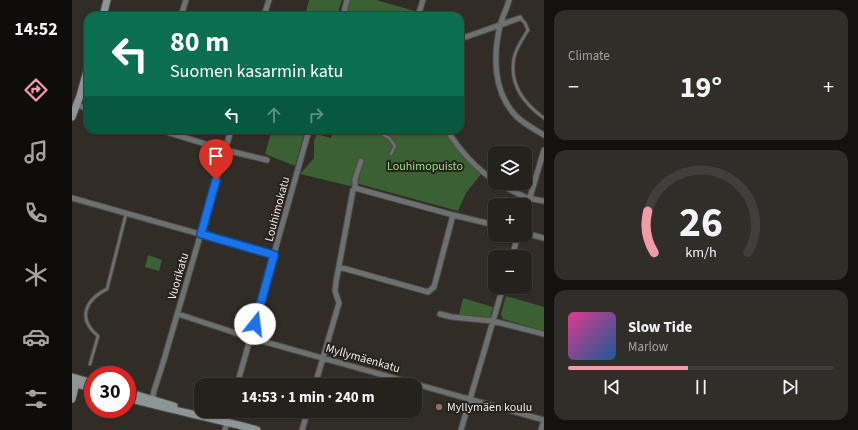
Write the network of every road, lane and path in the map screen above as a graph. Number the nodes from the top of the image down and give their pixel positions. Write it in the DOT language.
graph roads {
  1 [pos="107,0"];
  2 [pos="186,0"];
  3 [pos="269,0"];
  4 [pos="347,0"];
  5 [pos="423,0"];
  6 [pos="509,0"];
  7 [pos="104,12"];
  8 [pos="182,12"];
  9 [pos="265,12"];
  10 [pos="343,12"];
  11 [pos="419,12"];
  12 [pos="520,18"];
  13 [pos="501,25"];
  14 [pos="464,38"];
  15 [pos="84,79"];
  16 [pos="75,107"];
  17 [pos="72,118"];
  18 [pos="544,118"];
  19 [pos="173,134"];
  20 [pos="230,134"];
  21 [pos="308,134"];
  22 [pos="382,134"];
  23 [pos="450,134"];
  24 [pos="544,134"];
  25 [pos="225,150"];
  26 [pos="544,150"];
  27 [pos="392,154"];
  28 [pos="267,160"];
  29 [pos="361,161"];
  30 [pos="488,176"];
  31 [pos="355,188"];
  32 [pos="513,190"];
  33 [pos="72,198"];
  34 [pos="530,198"];
  35 [pos="532,198"];
  36 [pos="544,201"];
  37 [pos="126,213"];
  38 [pos="453,215"];
  39 [pos="488,223"];
  40 [pos="201,234"];
  41 [pos="532,235"];
  42 [pos="544,238"];
  43 [pos="274,255"];
  44 [pos="338,267"];
  45 [pos="501,294"];
  46 [pos="178,314"];
  47 [pos="440,314"];
  48 [pos="493,321"];
  49 [pos="544,334"];
  50 [pos="251,338"];
  51 [pos="324,357"];
  52 [pos="90,364"];
  53 [pos="239,378"];
  54 [pos="317,378"];
  55 [pos="74,381"];
  56 [pos="84,382"];
  57 [pos="84,385"];
  58 [pos="136,396"];
  59 [pos="72,399"];
  60 [pos="136,399"];
  61 [pos="470,399"];
  62 [pos="152,402"];
  63 [pos="228,418"];
  64 [pos="306,418"];
  65 [pos="544,420"];
  66 [pos="227,422"];
  67 [pos="225,430"];
  68 [pos="257,430"];
  69 [pos="302,430"];
  70 [pos="461,430"];
  71 [pos="541,430"];
  1 -- 7 [label="main road"];
  2 -- 8 [label="street"];
  3 -- 9 [label="street"];
  4 -- 10 [label="street"];
  5 -- 11 [label="street"];
  6 -- 13 [label="street"];
  12 -- 13 [label="street"];
  12 -- 18 [label="lane"];
  13 -- 14 [label="street"];
  13 -- 24 [label="street"];
  15 -- 16 [label="main road"];
  16 -- 17 [label="main road"];
  19 -- 25 [label="street"];
  20 -- 25 [label="street, Vuorikatu"];
  21 -- 43 [label="street, Louhimokatu"];
  22 -- 27 [label="lane"];
  23 -- 30 [label="street"];
  25 -- 28 [label="street"];
  25 -- 40 [label="street, Vuorikatu"];
  26 -- 34 [label="street"];
  29 -- 31 [label="street"];
  31 -- 38 [label="street"];
  31 -- 44 [label="street"];
  32 -- 34 [label="street"];
  33 -- 37 [label="street"];
  35 -- 36 [label="street"];
  37 -- 40 [label="street"];
  37 -- 52 [label="lane"];
  38 -- 39 [label="street"];
  38 -- 44 [label="street"];
  40 -- 43 [label="street"];
  40 -- 46 [label="street, Vuorikatu"];
  41 -- 42 [label="street"];
  43 -- 50 [label="street, Louhimokatu"];
  44 -- 51 [label="street"];
  45 -- 48 [label="street"];
  46 -- 50 [label="street, Myllymäenkatu"];
  46 -- 62 [label="street, Vuorikatu"];
  47 -- 48 [label="street"];
  48 -- 49 [label="street"];
  48 -- 61 [label="street"];
  50 -- 51 [label="street, Myllymäenkatu"];
  50 -- 53 [label="street, Louhimokatu"];
  51 -- 54 [label="street"];
  51 -- 61 [label="street, Myllymäenkatu"];
  55 -- 56 [label="main road"];
  55 -- 57 [label="main road"];
  55 -- 59 [label="main road"];
  58 -- 62 [label="main road"];
  60 -- 62 [label="main road"];
  61 -- 65 [label="street, Myllymäenkatu"];
  61 -- 70 [label="street"];
  62 -- 66 [label="main road"];
  63 -- 66 [label="street"];
  64 -- 69 [label="street"];
  65 -- 71 [label="street"];
  66 -- 67 [label="street"];
  66 -- 68 [label="main road"];
}
